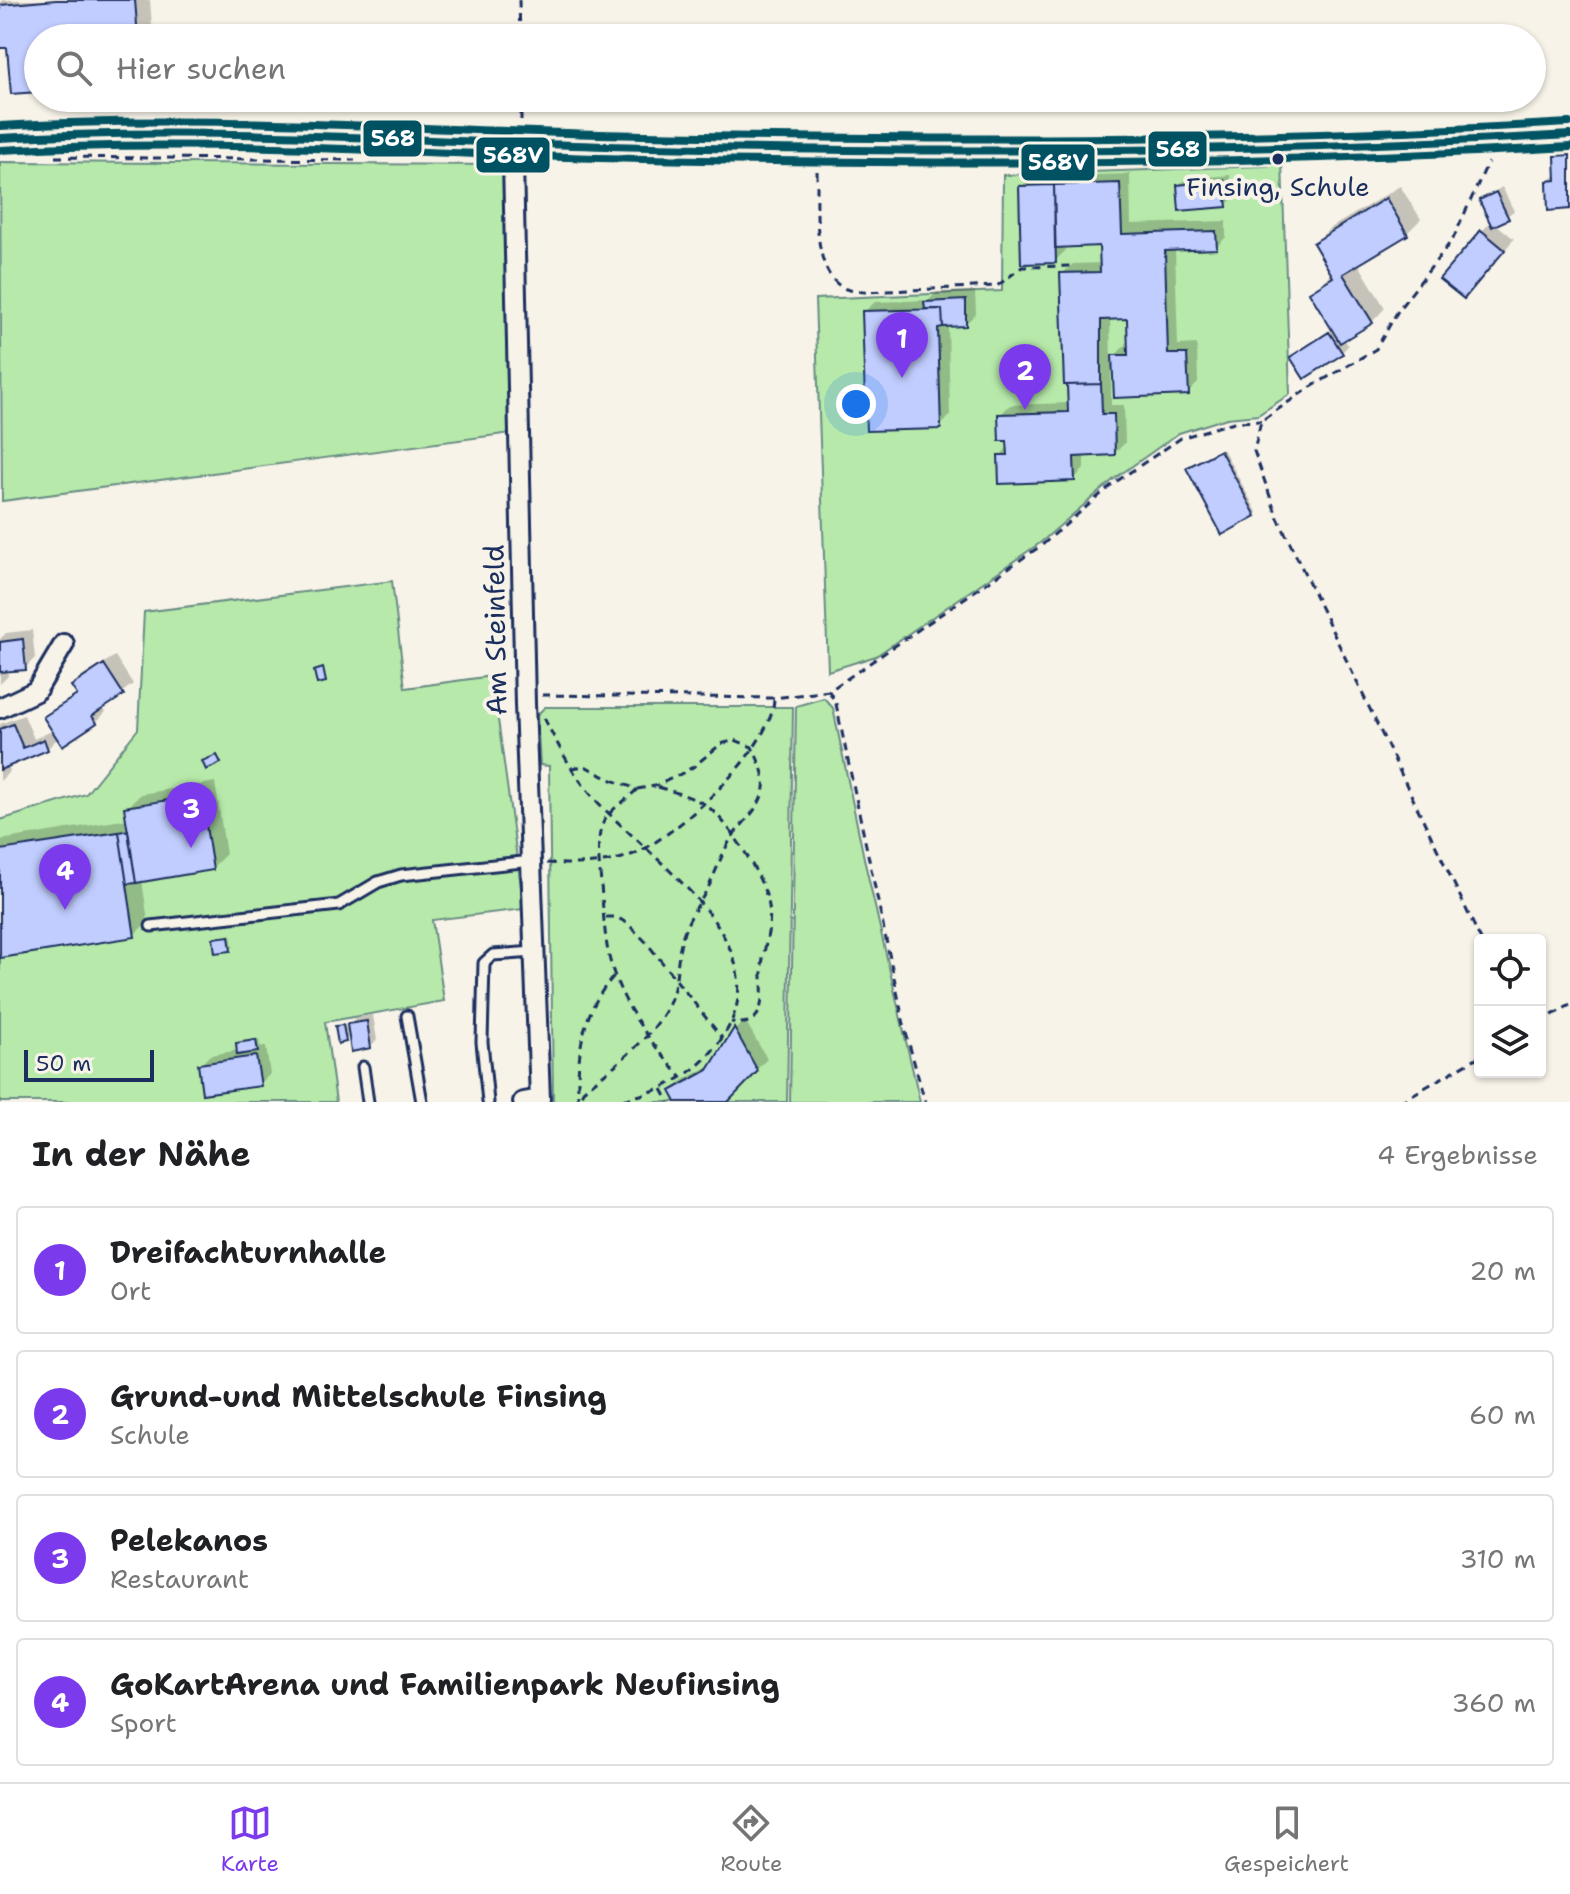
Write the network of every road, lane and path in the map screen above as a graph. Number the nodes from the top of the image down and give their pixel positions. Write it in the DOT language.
graph roads {
  1 [pos="519,0"];
  2 [pos="520,24"];
  3 [pos="520,112"];
  4 [pos="1570,135"];
  5 [pos="0,138"];
  6 [pos="1497,140"];
  7 [pos="518,144"];
  8 [pos="817,168"];
  9 [pos="1075,266"];
  10 [pos="1261,421"];
  11 [pos="64,644"];
  12 [pos="829,691"];
  13 [pos="774,698"];
  14 [pos="524,699"];
  15 [pos="0,708"];
  16 [pos="752,747"];
  17 [pos="572,768"];
  18 [pos="655,786"];
  19 [pos="637,789"];
  20 [pos="704,804"];
  21 [pos="611,814"];
  22 [pos="732,836"];
  23 [pos="646,848"];
  24 [pos="532,861"];
  25 [pos="599,861"];
  26 [pos="699,901"];
  27 [pos="604,917"];
  28 [pos="151,926"];
  29 [pos="1478,934"];
  30 [pos="535,952"];
  31 [pos="614,976"];
  32 [pos="676,980"];
  33 [pos="1570,1005"];
  34 [pos="407,1016"];
  35 [pos="1546,1019"];
  36 [pos="731,1022"];
  37 [pos="647,1036"];
  38 [pos="722,1038"];
  39 [pos="1474,1059"];
  40 [pos="363,1067"];
  41 [pos="682,1078"];
  42 [pos="662,1089"];
  43 [pos="368,1102"];
  44 [pos="422,1102"];
  45 [pos="488,1102"];
  46 [pos="523,1102"];
  47 [pos="578,1102"];
  48 [pos="612,1102"];
  49 [pos="669,1102"];
  50 [pos="925,1102"];
  51 [pos="1400,1102"];
  1 -- 2 [label="path"];
  3 -- 7 [label="path"];
  4 -- 6 [label="street"];
  5 -- 7 [label="street"];
  6 -- 7 [label="street"];
  6 -- 10 [label="path"];
  7 -- 14 [label="street, Am Steinfeld"];
  8 -- 9 [label="path"];
  10 -- 12 [label="path"];
  10 -- 29 [label="path"];
  11 -- 15 [label="street"];
  12 -- 13 [label="path"];
  12 -- 50 [label="path"];
  13 -- 14 [label="path"];
  13 -- 16 [label="path"];
  14 -- 17 [label="path"];
  14 -- 24 [label="street, Am Steinfeld"];
  16 -- 18 [label="path"];
  16 -- 20 [label="path"];
  16 -- 22 [label="path"];
  17 -- 19 [label="path"];
  17 -- 21 [label="path"];
  18 -- 19 [label="path"];
  18 -- 20 [label="path"];
  19 -- 21 [label="path"];
  20 -- 22 [label="path"];
  20 -- 23 [label="path"];
  21 -- 23 [label="path"];
  21 -- 25 [label="path"];
  22 -- 26 [label="path"];
  22 -- 36 [label="path"];
  23 -- 25 [label="path"];
  23 -- 26 [label="path"];
  24 -- 25 [label="path"];
  24 -- 28 [label="lane"];
  24 -- 30 [label="street, Am Steinfeld"];
  25 -- 27 [label="path"];
  26 -- 32 [label="path"];
  26 -- 36 [label="path"];
  27 -- 31 [label="path"];
  27 -- 32 [label="path"];
  30 -- 45 [label="lane"];
  30 -- 46 [label="street, Am Steinfeld"];
  31 -- 37 [label="path"];
  31 -- 47 [label="path"];
  32 -- 37 [label="path"];
  32 -- 38 [label="path"];
  33 -- 35 [label="path"];
  34 -- 44 [label="lane"];
  36 -- 38 [label="path"];
  37 -- 41 [label="path"];
  37 -- 47 [label="path"];
  38 -- 41 [label="path"];
  39 -- 51 [label="path"];
  40 -- 43 [label="lane"];
  41 -- 42 [label="path"];
  42 -- 48 [label="path"];
  42 -- 49 [label="path"];
}
